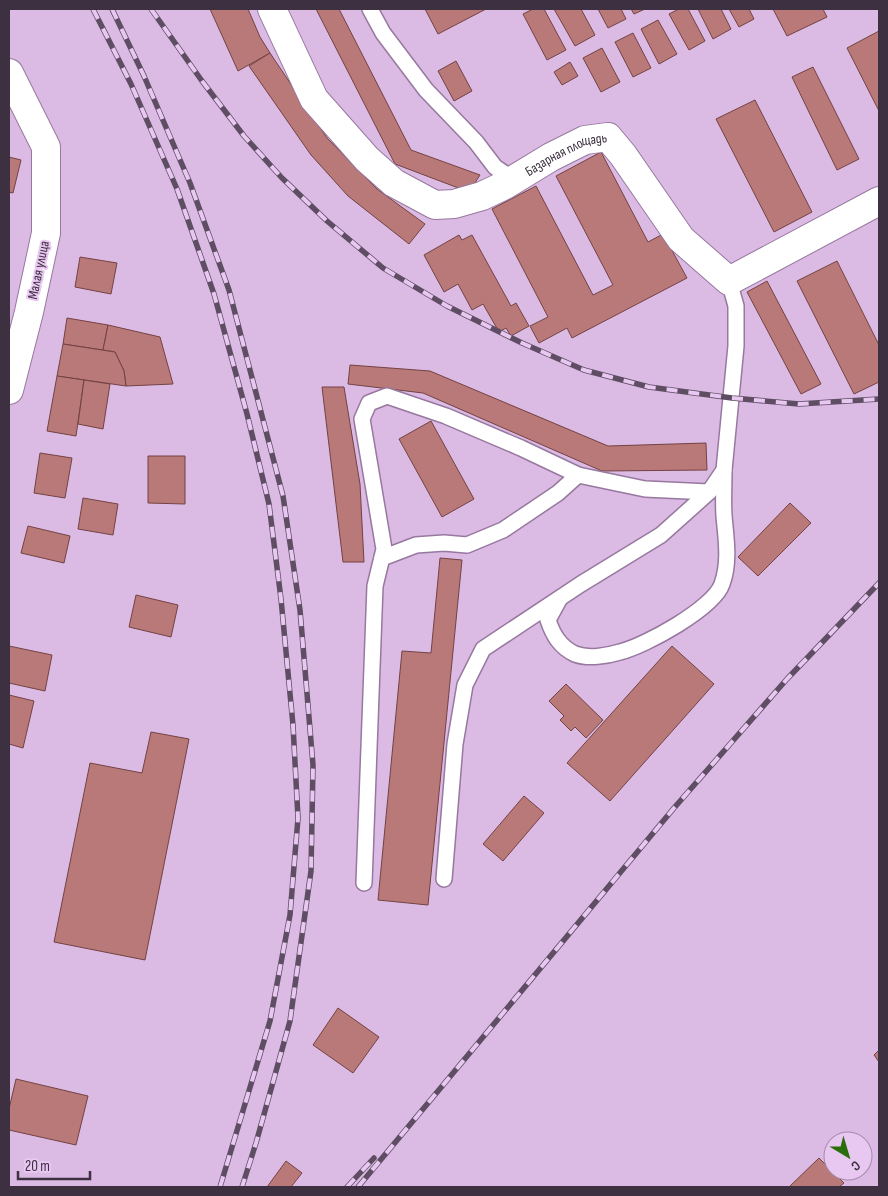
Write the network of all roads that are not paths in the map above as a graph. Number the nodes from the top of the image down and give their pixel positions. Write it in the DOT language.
graph roads {
  1 [pos="272,9"];
  2 [pos="370,9"];
  3 [pos="9,73"];
  4 [pos="514,180"];
  5 [pos="879,201"];
  6 [pos="729,281"];
  7 [pos="9,390"];
  8 [pos="724,470"];
  9 [pos="578,475"];
  10 [pos="709,492"];
  11 [pos="382,558"];
  12 [pos="560,598"];
  13 [pos="444,879"];
  14 [pos="364,883"];
  1 -- 4 [label="street, Базарная площадь"];
  2 -- 4 [label="lane"];
  3 -- 7 [label="street, Малая улица"];
  4 -- 6 [label="street, Базарная площадь"];
  5 -- 6 [label="street"];
  6 -- 8 [label="lane"];
  8 -- 10 [label="lane"];
  8 -- 12 [label="lane"];
  9 -- 10 [label="lane"];
  9 -- 11 [label="lane"];
  9 -- 11 [label="lane"];
  10 -- 12 [label="lane"];
  11 -- 14 [label="lane"];
  12 -- 13 [label="lane"];
}
